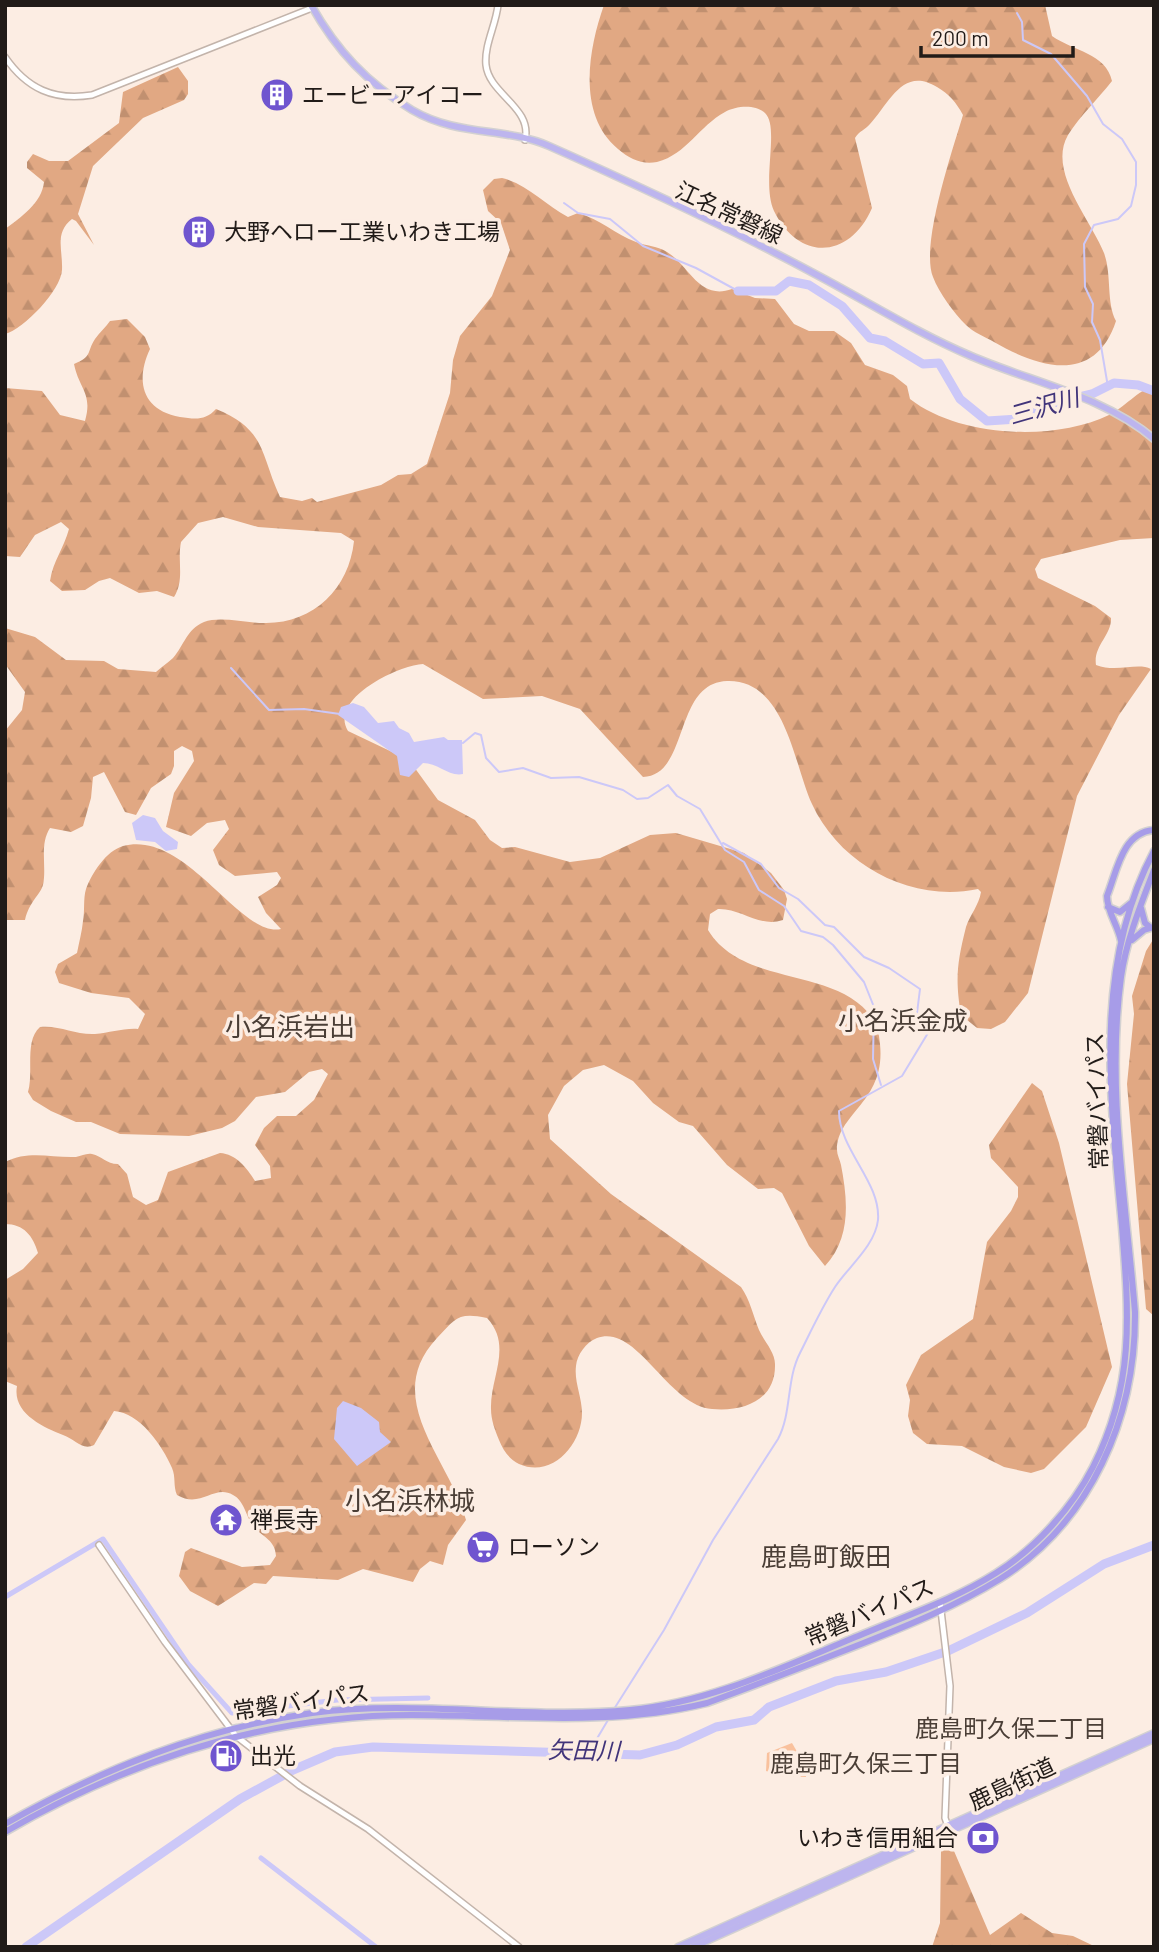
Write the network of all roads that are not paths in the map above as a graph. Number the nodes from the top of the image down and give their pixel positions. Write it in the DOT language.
graph roads {
  1 [pos="498,5"];
  2 [pos="312,7"];
  3 [pos="5,57"];
  4 [pos="525,140"];
  5 [pos="1154,439"];
  6 [pos="1153,830"];
  7 [pos="1154,851"];
  8 [pos="1154,870"];
  9 [pos="1134,899"];
  10 [pos="1141,904"];
  11 [pos="1107,906"];
  12 [pos="1152,927"];
  13 [pos="1126,944"];
  14 [pos="99,1545"];
  15 [pos="940,1602"];
  16 [pos="941,1612"];
  17 [pos="229,1728"];
  18 [pos="1154,1733"];
  19 [pos="236,1736"];
  20 [pos="1154,1739"];
  21 [pos="5,1824"];
  22 [pos="949,1829"];
  23 [pos="5,1832"];
  24 [pos="519,1947"];
  25 [pos="678,1947"];
  26 [pos="694,1947"];
  1 -- 4 [label="street"];
  2 -- 3 [label="street"];
  2 -- 4 [label="main road, 江名常磐線"];
  4 -- 5 [label="main road, 江名常磐線"];
  6 -- 11 [label="highway"];
  7 -- 9 [label="highway, 常磐バイパス"];
  8 -- 10 [label="highway, 常磐バイパス"];
  9 -- 11 [label="highway"];
  9 -- 13 [label="highway, 常磐バイパス"];
  10 -- 12 [label="highway"];
  10 -- 13 [label="highway, 常磐バイパス"];
  11 -- 13 [label="highway"];
  12 -- 13 [label="highway"];
  13 -- 15 [label="highway, 常磐バイパス"];
  13 -- 16 [label="highway, 常磐バイパス"];
  14 -- 17 [label="street"];
  15 -- 16 [label="street"];
  15 -- 17 [label="highway, 常磐バイパス"];
  16 -- 19 [label="highway, 常磐バイパス"];
  16 -- 22 [label="street"];
  17 -- 19 [label="street"];
  17 -- 21 [label="highway, 常磐バイパス"];
  18 -- 22 [label="main road"];
  19 -- 23 [label="highway, 常磐バイパス"];
  19 -- 24 [label="street"];
  20 -- 22 [label="main road, 鹿島街道"];
  22 -- 25 [label="main road"];
  22 -- 26 [label="main road, 鹿島街道"];
}
